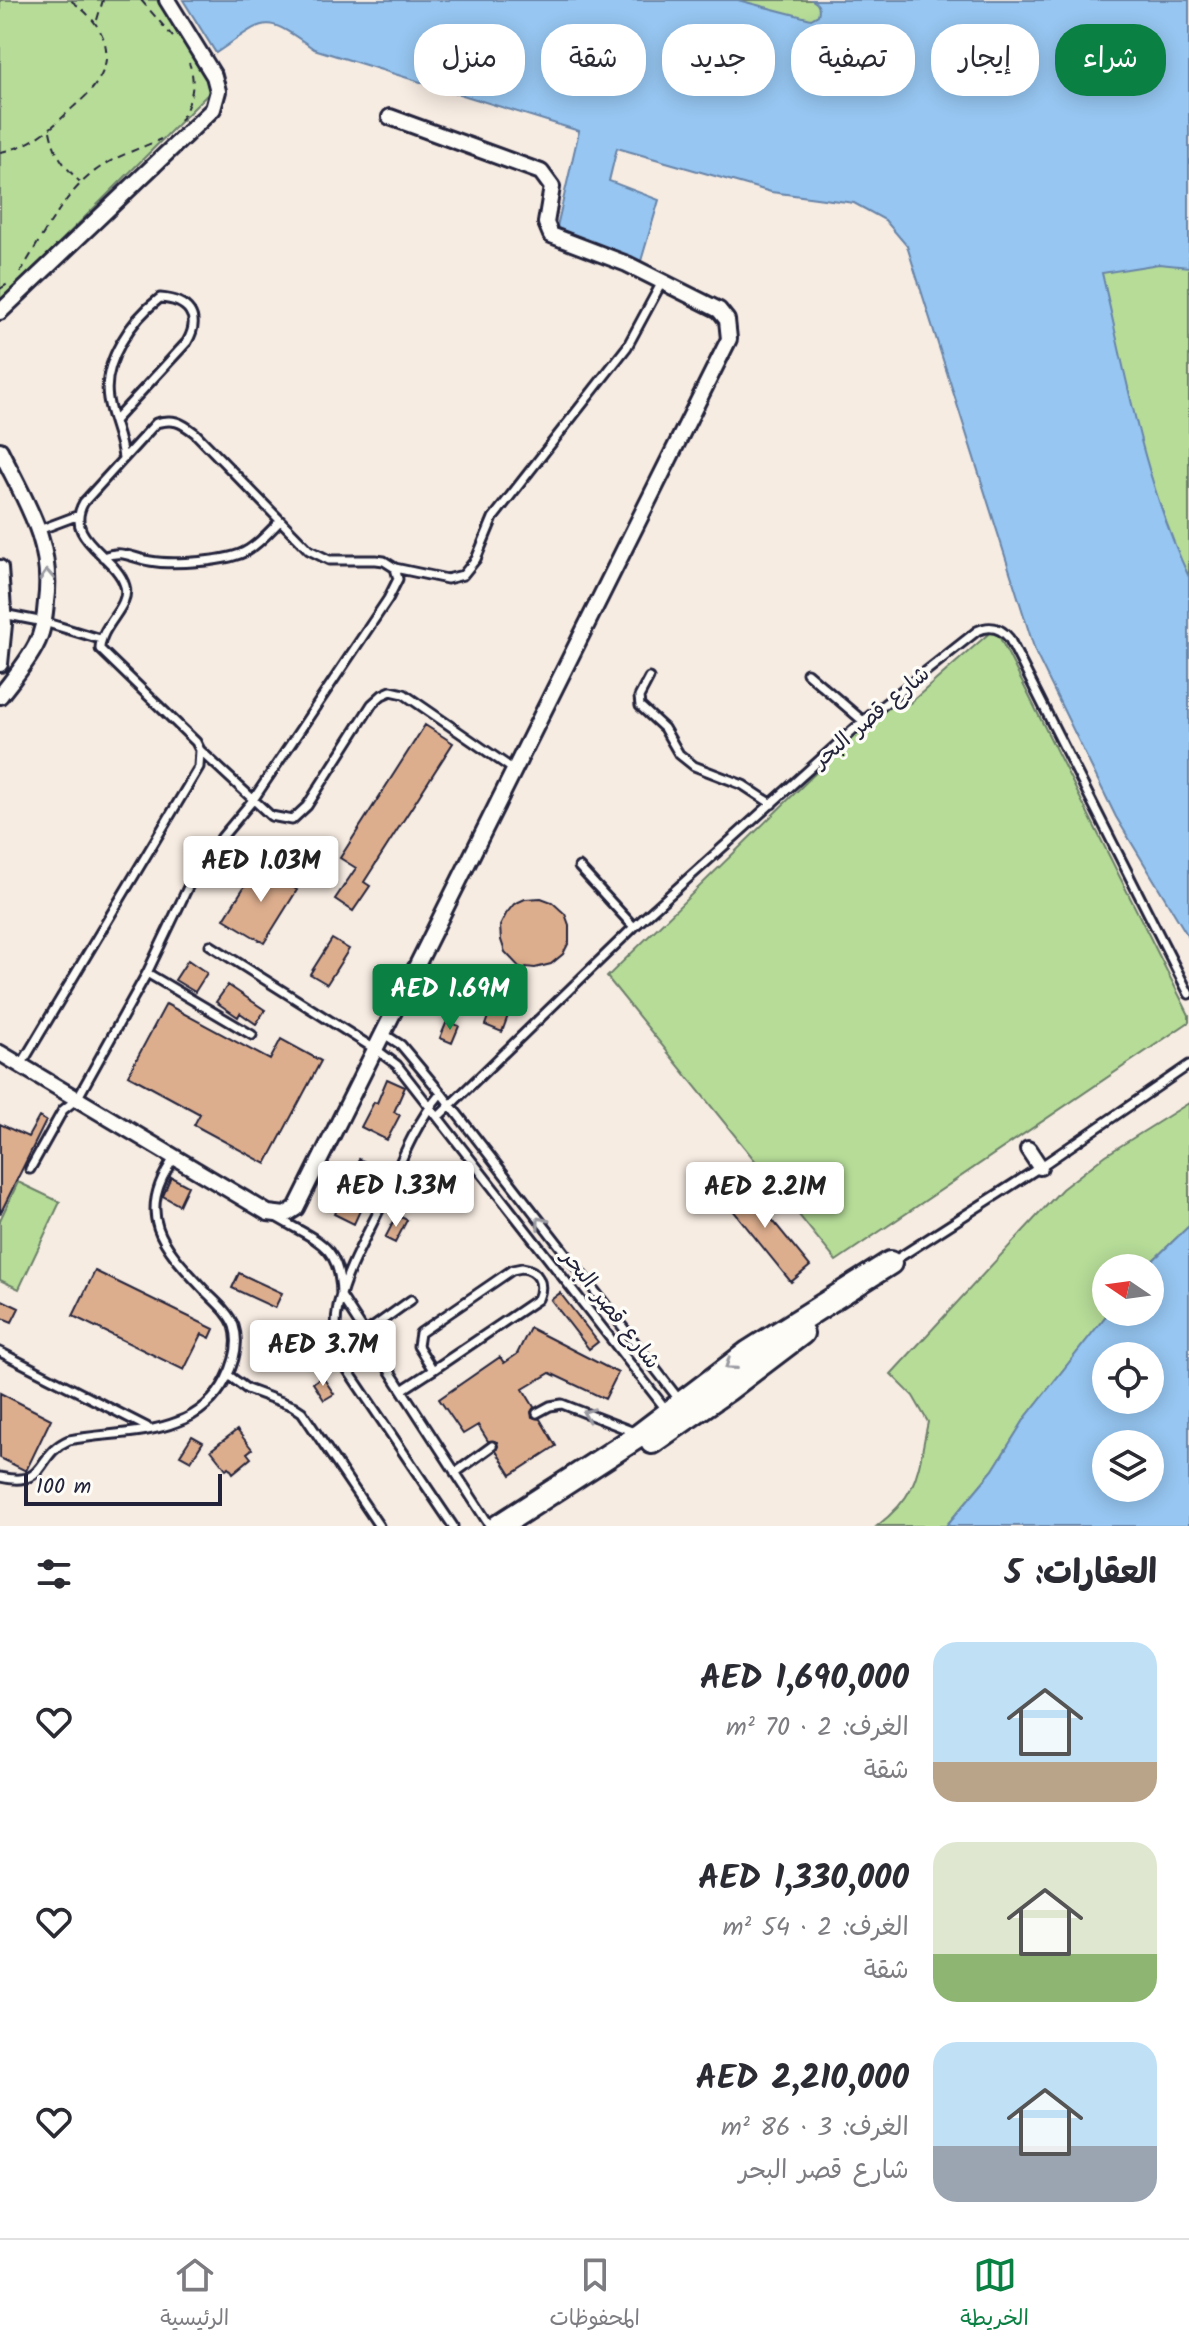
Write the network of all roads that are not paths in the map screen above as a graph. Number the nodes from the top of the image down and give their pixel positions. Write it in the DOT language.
graph roads {
  1 [pos="167,0"];
  2 [pos="390,117"];
  3 [pos="662,282"];
  4 [pos="0,312"];
  5 [pos="115,420"];
  6 [pos="0,450"];
  7 [pos="123,459"];
  8 [pos="79,515"];
  9 [pos="280,521"];
  10 [pos="39,530"];
  11 [pos="103,557"];
  12 [pos="0,568"];
  13 [pos="395,568"];
  14 [pos="3,614"];
  15 [pos="44,622"];
  16 [pos="100,639"];
  17 [pos="0,664"];
  18 [pos="807,673"];
  19 [pos="649,678"];
  20 [pos="0,696"];
  21 [pos="863,721"];
  22 [pos="200,750"];
  23 [pos="514,770"];
  24 [pos="253,800"];
  25 [pos="772,804"];
  26 [pos="579,867"];
  27 [pos="634,927"];
  28 [pos="210,945"];
  29 [pos="147,973"];
  30 [pos="1189,994"];
  31 [pos="384,1034"];
  32 [pos="252,1035"];
  33 [pos="376,1050"];
  34 [pos="0,1053"];
  35 [pos="21,1065"];
  36 [pos="1189,1065"];
  37 [pos="441,1093"];
  38 [pos="77,1099"];
  39 [pos="450,1104"];
  40 [pos="429,1108"];
  41 [pos="438,1117"];
  42 [pos="1028,1149"];
  43 [pos="175,1157"];
  44 [pos="1040,1167"];
  45 [pos="30,1169"];
  46 [pos="273,1215"];
  47 [pos="890,1263"];
  48 [pos="341,1296"];
  49 [pos="411,1300"];
  50 [pos="603,1303"];
  51 [pos="591,1312"];
  52 [pos="365,1333"];
  53 [pos="0,1352"];
  54 [pos="433,1370"];
  55 [pos="228,1375"];
  56 [pos="402,1390"];
  57 [pos="537,1413"];
  58 [pos="680,1414"];
  59 [pos="149,1428"];
  60 [pos="640,1435"];
  61 [pos="492,1446"];
  62 [pos="455,1473"];
  63 [pos="0,1477"];
  64 [pos="379,1526"];
  65 [pos="453,1526"];
  66 [pos="490,1526"];
  67 [pos="499,1526"];
  68 [pos="524,1526"];
  1 -- 4 [label="street"];
  2 -- 3 [label="street"];
  3 -- 13 [label="lane"];
  3 -- 23 [label="street"];
  5 -- 5 [label="lane"];
  5 -- 7 [label="lane"];
  6 -- 10 [label="street"];
  7 -- 8 [label="lane"];
  7 -- 9 [label="lane"];
  8 -- 10 [label="lane"];
  8 -- 11 [label="lane"];
  9 -- 11 [label="lane"];
  9 -- 13 [label="lane"];
  15 -- 10 [label="street, one-way"];
  11 -- 16 [label="lane"];
  12 -- 14 [label="street"];
  13 -- 24 [label="lane"];
  14 -- 15 [label="lane"];
  14 -- 17 [label="street"];
  15 -- 16 [label="lane"];
  15 -- 20 [label="street"];
  16 -- 22 [label="lane"];
  18 -- 21 [label="lane"];
  19 -- 25 [label="lane"];
  21 -- 25 [label="lane, شارع قصر البحر"];
  21 -- 30 [label="lane, شارع قصر البحر"];
  22 -- 24 [label="lane"];
  22 -- 35 [label="lane"];
  23 -- 24 [label="lane"];
  23 -- 31 [label="street"];
  24 -- 29 [label="lane"];
  25 -- 27 [label="lane, شارع قصر البحر"];
  26 -- 27 [label="lane"];
  27 -- 39 [label="lane, شارع قصر البحر"];
  28 -- 33 [label="lane, شارع قصر البحر"];
  29 -- 32 [label="lane"];
  29 -- 38 [label="lane"];
  31 -- 33 [label="street"];
  31 -- 37 [label="lane, شارع قصر البحر"];
  33 -- 40 [label="lane, شارع قصر البحر"];
  33 -- 46 [label="street"];
  34 -- 35 [label="street"];
  35 -- 38 [label="street"];
  36 -- 44 [label="lane"];
  37 -- 39 [label="lane, شارع قصر البحر"];
  37 -- 40 [label="lane"];
  38 -- 43 [label="street"];
  38 -- 45 [label="lane"];
  39 -- 41 [label="lane, شارع قصر البحر"];
  50 -- 39 [label="lane, شارع قصر البحر, one-way"];
  40 -- 41 [label="lane, شارع قصر البحر"];
  40 -- 48 [label="lane"];
  41 -- 51 [label="lane, شارع قصر البحر"];
  42 -- 44 [label="street"];
  43 -- 46 [label="street"];
  43 -- 55 [label="lane"];
  44 -- 47 [label="lane"];
  46 -- 48 [label="lane"];
  47 -- 58 [label="street"];
  48 -- 52 [label="lane"];
  48 -- 65 [label="lane"];
  49 -- 52 [label="lane"];
  50 -- 51 [label="lane"];
  50 -- 58 [label="lane, شارع قصر البحر"];
  51 -- 58 [label="lane, شارع قصر البحر"];
  52 -- 56 [label="lane"];
  53 -- 59 [label="lane"];
  54 -- 54 [label="lane"];
  54 -- 56 [label="lane"];
  55 -- 59 [label="lane"];
  55 -- 64 [label="lane"];
  56 -- 62 [label="lane"];
  60 -- 57 [label="lane, one-way"];
  58 -- 60 [label="street"];
  58 -- 68 [label="street"];
  59 -- 63 [label="lane"];
  60 -- 67 [label="street"];
  61 -- 62 [label="lane"];
  62 -- 66 [label="lane"];
}
